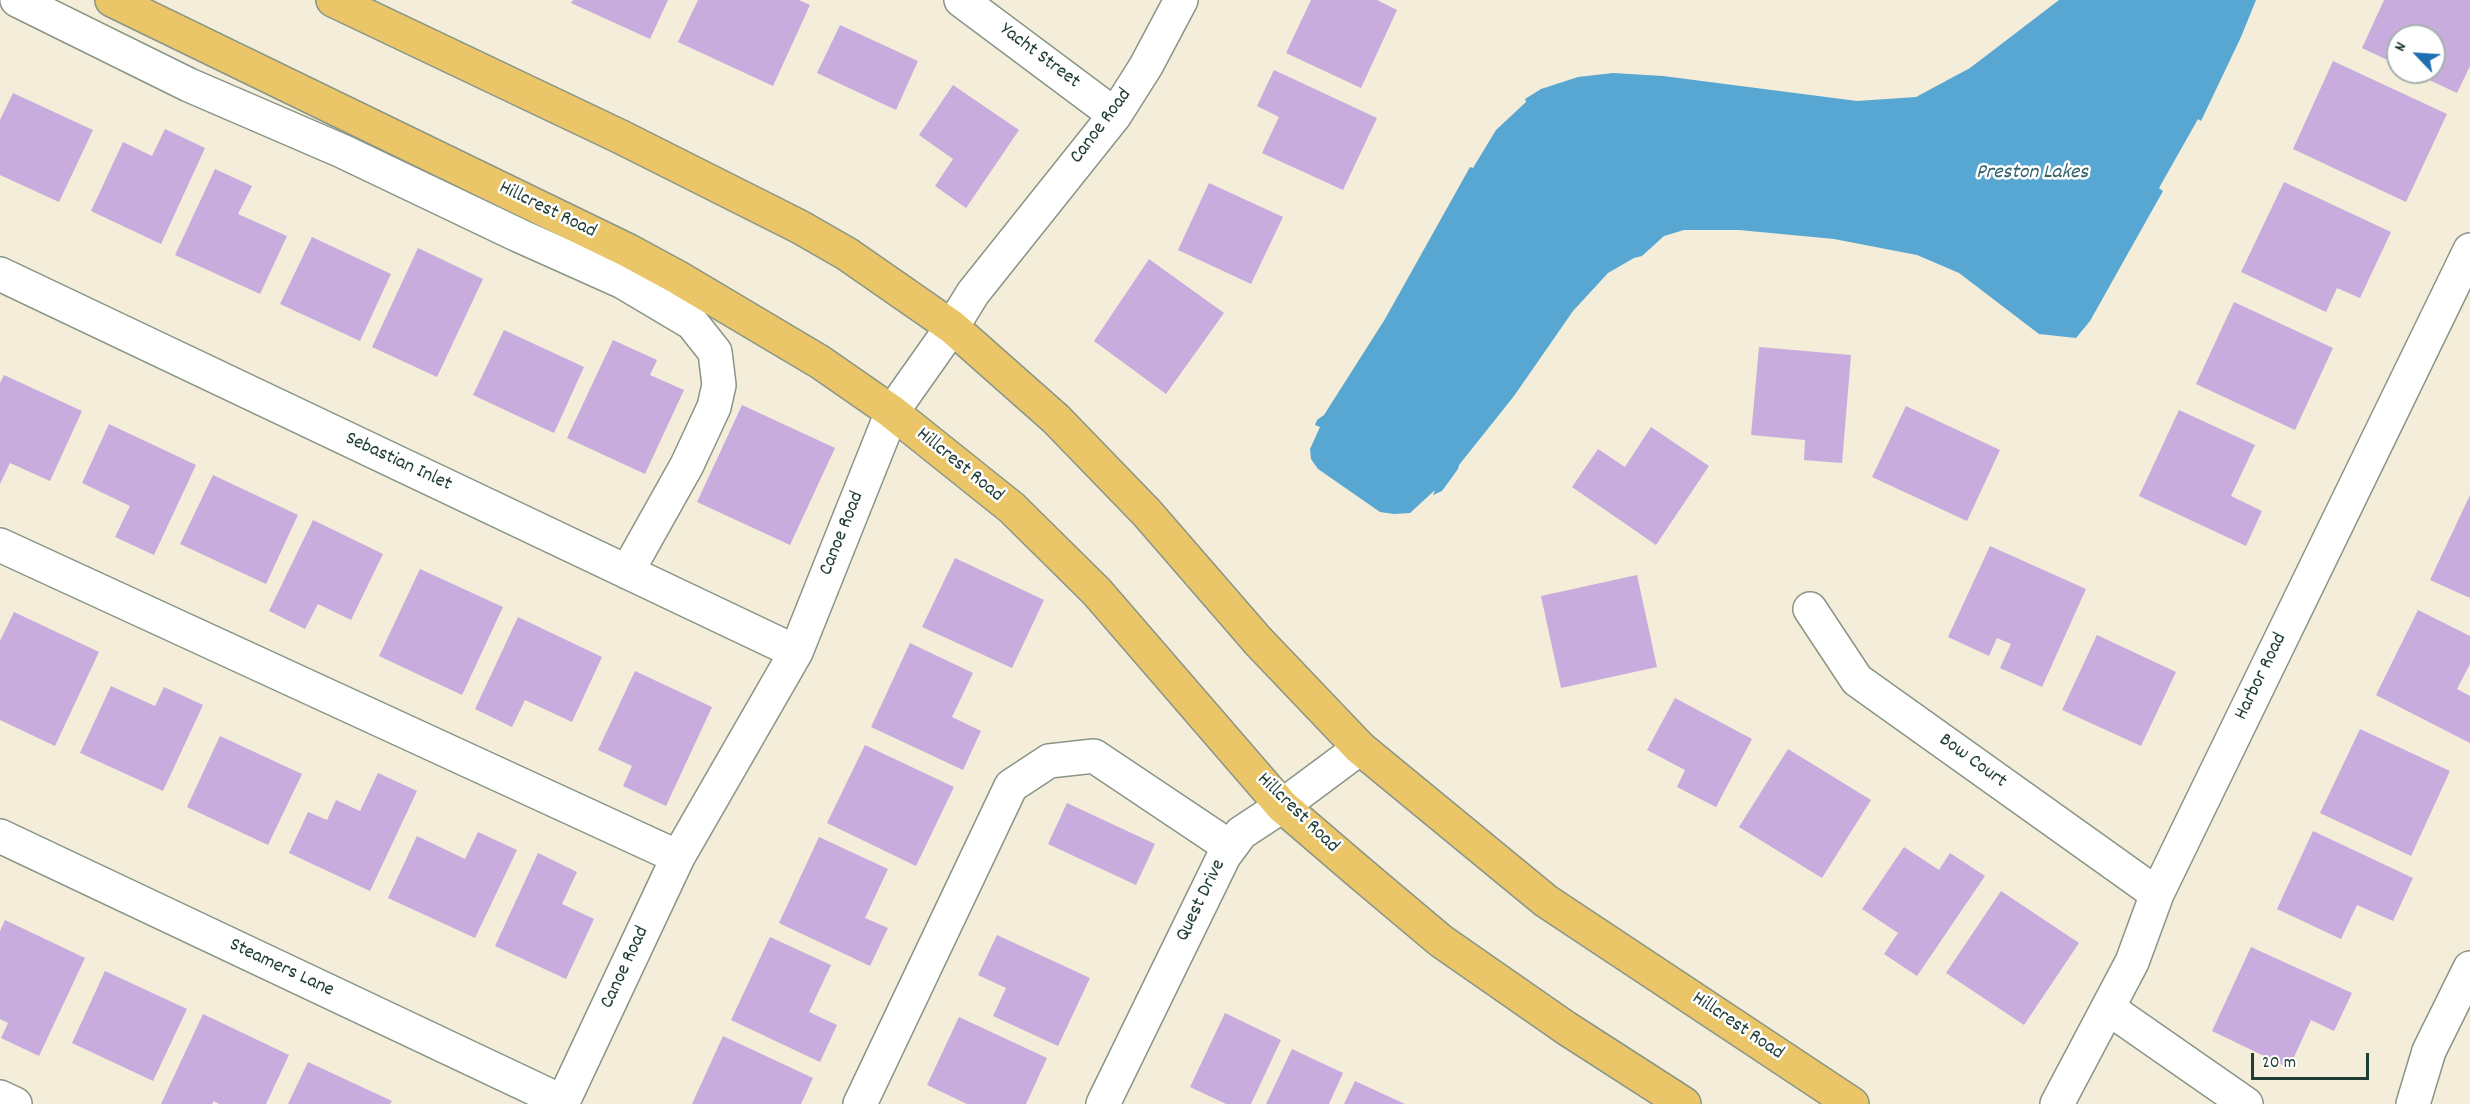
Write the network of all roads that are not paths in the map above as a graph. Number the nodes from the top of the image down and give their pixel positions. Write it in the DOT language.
graph roads {
  1 [pos="17,0"];
  2 [pos="112,0"];
  3 [pos="333,0"];
  4 [pos="961,0"];
  5 [pos="1180,0"];
  6 [pos="1115,115"];
  7 [pos="2470,250"];
  8 [pos="0,274"];
  9 [pos="952,327"];
  10 [pos="892,412"];
  11 [pos="0,545"];
  12 [pos="627,572"];
  13 [pos="1810,609"];
  14 [pos="796,652"];
  15 [pos="1360,748"];
  16 [pos="1282,806"];
  17 [pos="0,836"];
  18 [pos="1230,847"];
  19 [pos="678,857"];
  20 [pos="2157,894"];
  21 [pos="2470,968"];
  22 [pos="2108,1008"];
  23 [pos="0,1097"];
  24 [pos="562,1103"];
  25 [pos="15,1104"];
  26 [pos="860,1104"];
  27 [pos="1103,1104"];
  28 [pos="1684,1104"];
  29 [pos="1852,1104"];
  30 [pos="2056,1104"];
  31 [pos="2246,1104"];
  32 [pos="2413,1104"];
  1 -- 12 [label="street"];
  2 -- 10 [label="main road, Hillcrest Road"];
  3 -- 9 [label="main road, Hillcrest Road"];
  4 -- 6 [label="street, Yacht Street"];
  5 -- 6 [label="street, Canoe Road"];
  6 -- 9 [label="street, Canoe Road"];
  7 -- 20 [label="street, Harbor Road"];
  8 -- 12 [label="street, Sebastian Inlet"];
  9 -- 10 [label="street, Canoe Road"];
  9 -- 15 [label="main road, Hillcrest Road"];
  10 -- 14 [label="street, Canoe Road"];
  10 -- 16 [label="main road, Hillcrest Road"];
  11 -- 19 [label="street"];
  12 -- 14 [label="street, Sebastian Inlet"];
  13 -- 20 [label="street, Bow Court"];
  14 -- 19 [label="street, Canoe Road"];
  15 -- 16 [label="street, Quest Drive"];
  15 -- 29 [label="main road, Hillcrest Road"];
  16 -- 18 [label="street, Quest Drive"];
  16 -- 28 [label="main road, Hillcrest Road"];
  17 -- 24 [label="street, Steamers Lane"];
  18 -- 26 [label="street"];
  18 -- 27 [label="street, Quest Drive"];
  19 -- 24 [label="street, Canoe Road"];
  20 -- 22 [label="street, Harbor Road"];
  21 -- 32 [label="street"];
  22 -- 30 [label="street, Harbor Road"];
  22 -- 31 [label="street"];
  23 -- 25 [label="street"];
}
